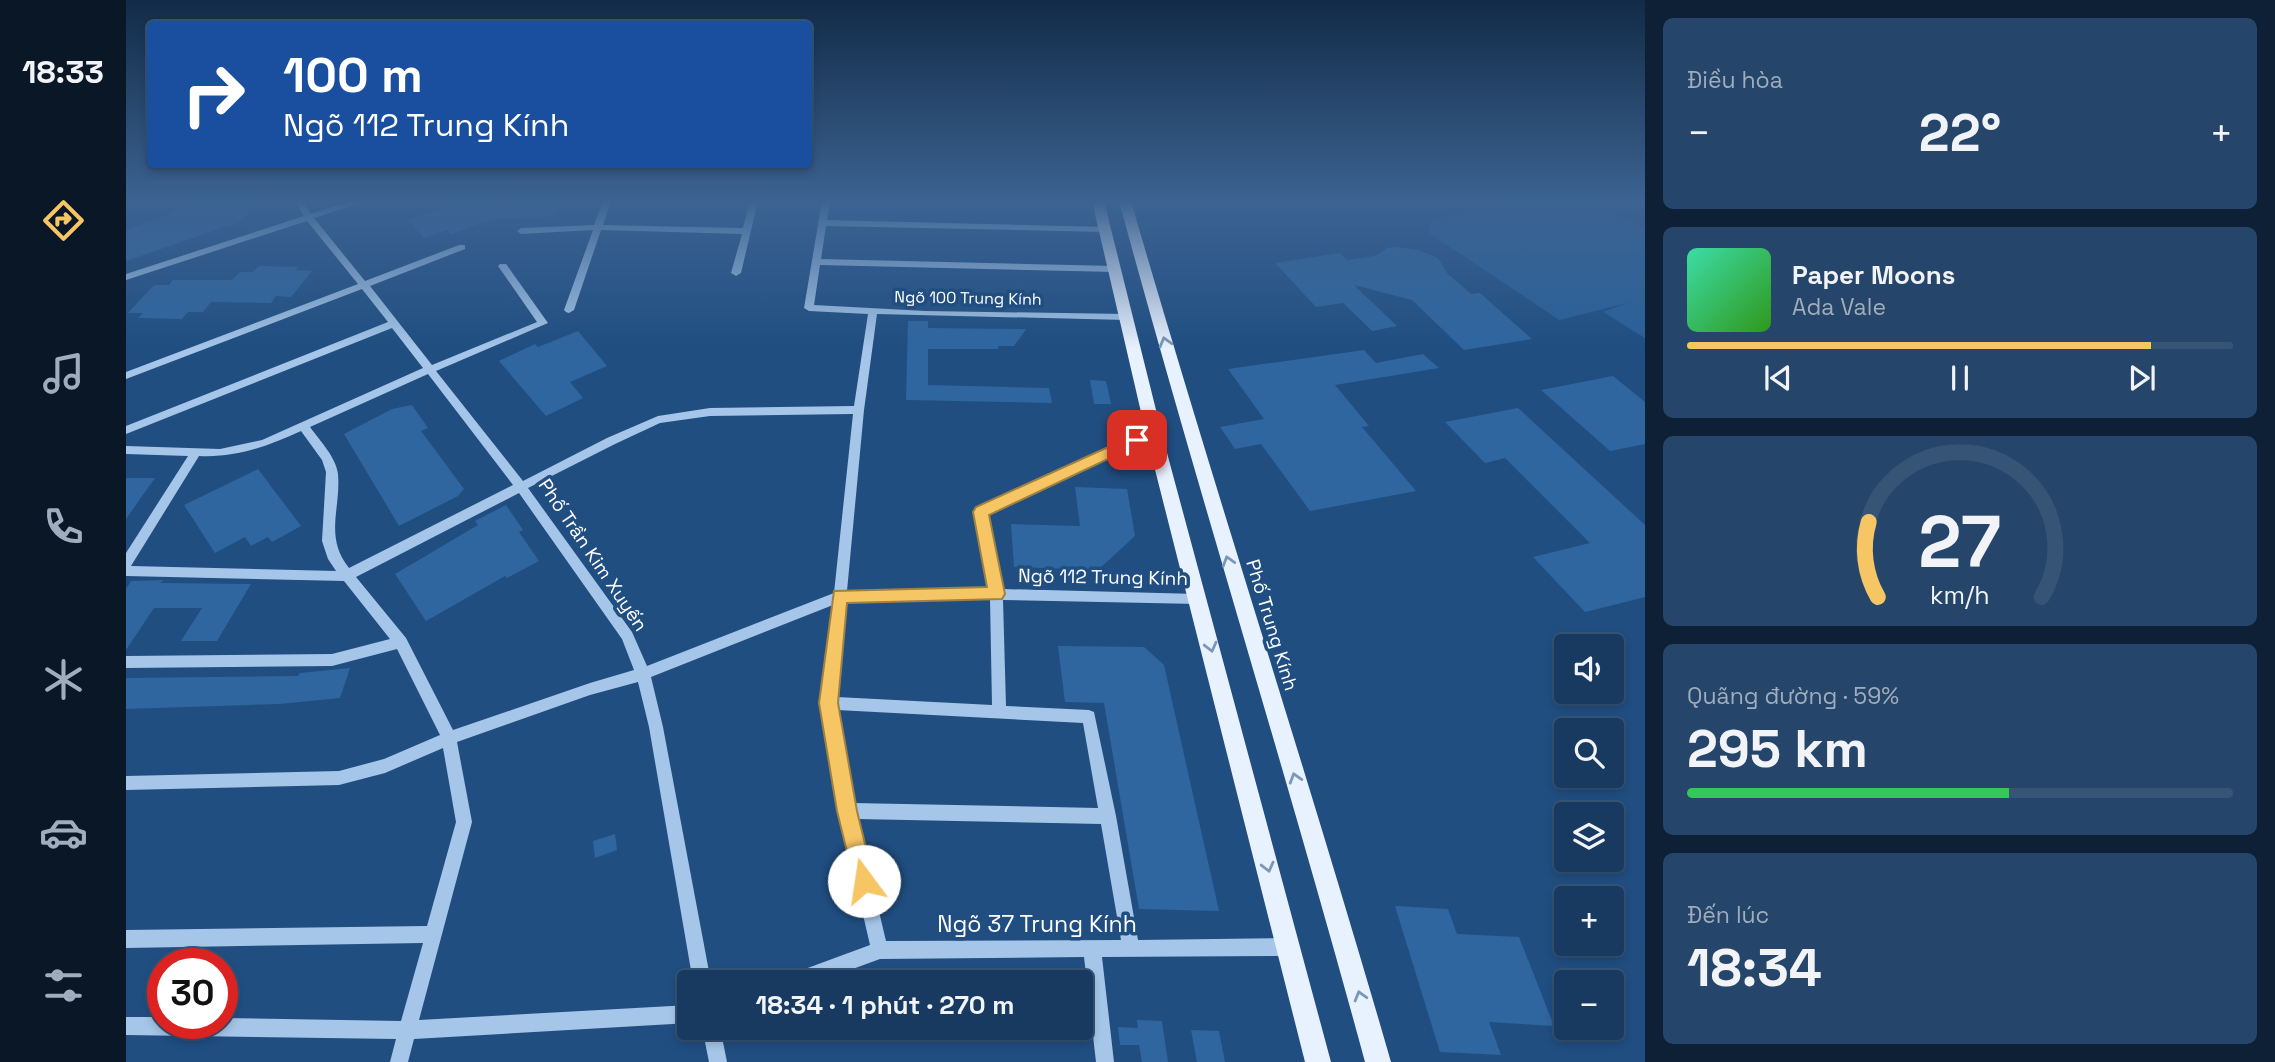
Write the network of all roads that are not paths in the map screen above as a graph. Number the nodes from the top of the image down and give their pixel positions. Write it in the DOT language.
graph roads {
  1 [pos="208,251"];
  2 [pos="335,251"];
  3 [pos="453,251"];
  4 [pos="590,251"];
  5 [pos="741,251"];
  6 [pos="820,251"];
  7 [pos="1111,251"];
  8 [pos="1139,251"];
  9 [pos="818,262"];
  10 [pos="503,266"];
  11 [pos="1115,269"];
  12 [pos="736,273"];
  13 [pos="126,277"];
  14 [pos="364,285"];
  15 [pos="569,310"];
  16 [pos="873,312"];
  17 [pos="1126,317"];
  18 [pos="393,324"];
  19 [pos="429,370"];
  20 [pos="126,376"];
  21 [pos="859,410"];
  22 [pos="142,423"];
  23 [pos="304,427"];
  24 [pos="126,430"];
  25 [pos="1155,438"];
  26 [pos="130,450"];
  27 [pos="195,454"];
  28 [pos="522,488"];
  29 [pos="126,564"];
  30 [pos="126,571"];
  31 [pos="345,576"];
  32 [pos="996,594"];
  33 [pos="840,596"];
  34 [pos="1198,599"];
  35 [pos="401,642"];
  36 [pos="126,662"];
  37 [pos="643,674"];
  38 [pos="829,703"];
  39 [pos="999,712"];
  40 [pos="449,738"];
  41 [pos="126,783"];
  42 [pos="847,811"];
  43 [pos="1108,816"];
  44 [pos="435,934"];
  45 [pos="126,939"];
  46 [pos="1288,947"];
  47 [pos="1092,948"];
  48 [pos="1131,948"];
  49 [pos="880,950"];
  50 [pos="700,970"];
  51 [pos="825,970"];
  52 [pos="677,1015"];
  53 [pos="126,1026"];
  54 [pos="409,1030"];
  55 [pos="714,1040"];
  56 [pos="400,1062"];
  57 [pos="718,1062"];
  58 [pos="1105,1062"];
  59 [pos="1318,1062"];
  60 [pos="1378,1062"];
  1 -- 13 [label="street"];
  2 -- 14 [label="street, Phố Trần Kim Xuyến"];
  3 -- 14 [label="street"];
  4 -- 15 [label="street"];
  5 -- 12 [label="street"];
  6 -- 9 [label="street"];
  7 -- 11 [label="main road"];
  60 -- 8 [label="main road, Phố Trung Kính, one-way"];
  9 -- 11 [label="street"];
  9 -- 16 [label="street, Ngõ 100 Trung Kính"];
  10 -- 19 [label="street"];
  11 -- 17 [label="main road"];
  14 -- 18 [label="street, Phố Trần Kim Xuyến"];
  14 -- 20 [label="street"];
  16 -- 17 [label="street, Ngõ 100 Trung Kính"];
  16 -- 21 [label="street"];
  17 -- 25 [label="main road"];
  18 -- 19 [label="street, Phố Trần Kim Xuyến"];
  18 -- 22 [label="street"];
  19 -- 23 [label="street"];
  19 -- 28 [label="street, Phố Trần Kim Xuyến"];
  21 -- 28 [label="street"];
  21 -- 33 [label="street"];
  22 -- 24 [label="street"];
  22 -- 26 [label="street"];
  23 -- 27 [label="street"];
  23 -- 31 [label="street"];
  25 -- 32 [label="street"];
  25 -- 34 [label="main road"];
  26 -- 27 [label="street"];
  27 -- 29 [label="street"];
  28 -- 31 [label="street"];
  28 -- 37 [label="street, Phố Trần Kim Xuyến"];
  30 -- 31 [label="street"];
  31 -- 35 [label="street"];
  32 -- 33 [label="street, Ngõ 112 Trung Kính"];
  32 -- 34 [label="street, Ngõ 112 Trung Kính"];
  32 -- 39 [label="street"];
  33 -- 37 [label="street, Ngõ 112 Trung Kính"];
  33 -- 38 [label="street"];
  34 -- 46 [label="main road, one-way"];
  35 -- 36 [label="street"];
  35 -- 40 [label="street"];
  37 -- 40 [label="street, Ngõ 112 Trung Kính"];
  37 -- 50 [label="street, Phố Trần Kim Xuyến"];
  38 -- 39 [label="street"];
  38 -- 42 [label="street"];
  39 -- 43 [label="street"];
  40 -- 41 [label="street, Ngõ 112 Trung Kính"];
  40 -- 44 [label="street"];
  42 -- 43 [label="street"];
  42 -- 49 [label="street"];
  43 -- 48 [label="street"];
  44 -- 45 [label="street"];
  44 -- 54 [label="street"];
  46 -- 48 [label="street, Ngõ 37 Trung Kính"];
  46 -- 59 [label="main road"];
  47 -- 48 [label="street, Ngõ 37 Trung Kính"];
  47 -- 49 [label="street, Ngõ 37 Trung Kính"];
  47 -- 58 [label="street"];
  49 -- 51 [label="street, Ngõ 37 Trung Kính"];
  52 -- 54 [label="street"];
  53 -- 54 [label="street"];
  54 -- 56 [label="street"];
  55 -- 57 [label="street"];
}
